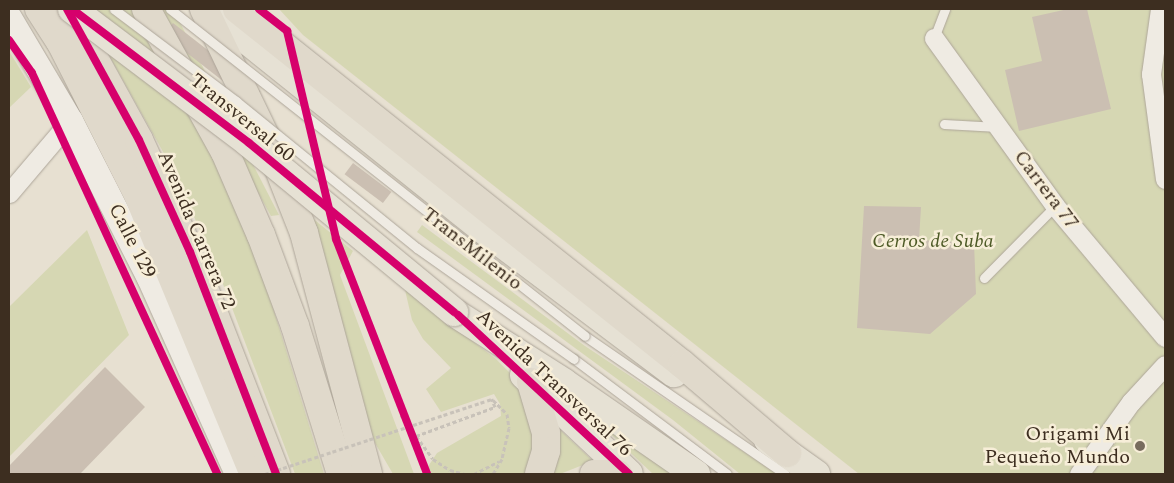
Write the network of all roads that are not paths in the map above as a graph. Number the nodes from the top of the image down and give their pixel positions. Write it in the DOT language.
graph roads {
  1 [pos="39,9"];
  2 [pos="67,9"];
  3 [pos="72,9"];
  4 [pos="114,9"];
  5 [pos="146,9"];
  6 [pos="170,9"];
  7 [pos="190,9"];
  8 [pos="204,9"];
  9 [pos="208,9"];
  10 [pos="237,9"];
  11 [pos="945,9"];
  12 [pos="1160,9"];
  13 [pos="9,18"];
  14 [pos="934,38"];
  15 [pos="253,110"];
  16 [pos="70,121"];
  17 [pos="944,124"];
  18 [pos="998,127"];
  19 [pos="1165,179"];
  20 [pos="9,193"];
  21 [pos="1055,206"];
  22 [pos="984,278"];
  23 [pos="456,314"];
  24 [pos="591,327"];
  25 [pos="1165,337"];
  26 [pos="1165,365"];
  27 [pos="531,382"];
  28 [pos="351,408"];
  29 [pos="786,464"];
  30 [pos="238,474"];
  31 [pos="254,474"];
  32 [pos="276,474"];
  33 [pos="340,474"];
  34 [pos="368,474"];
  35 [pos="384,474"];
  36 [pos="539,474"];
  37 [pos="594,474"];
  38 [pos="618,474"];
  39 [pos="629,474"];
  40 [pos="696,474"];
  41 [pos="727,474"];
  42 [pos="816,474"];
  43 [pos="1078,474"];
  1 -- 31 [label="highway"];
  2 -- 32 [label="highway, Avenida Carrera 72"];
  3 -- 23 [label="main road, Transversal 60, bridge"];
  4 -- 41 [label="lane, TransMilenio, bridge"];
  5 -- 33 [label="highway"];
  6 -- 24 [label="lane, TransMilenio, bridge"];
  7 -- 15 [label="highway"];
  8 -- 15 [label="highway"];
  9 -- 24 [label="main road"];
  10 -- 29 [label="highway"];
  11 -- 14 [label="lane"];
  12 -- 19 [label="street"];
  13 -- 16 [label="main road, Calle 129"];
  14 -- 18 [label="street, Carrera 77"];
  15 -- 28 [label="highway"];
  16 -- 20 [label="street"];
  16 -- 30 [label="main road, Calle 129"];
  17 -- 18 [label="lane"];
  18 -- 21 [label="street, Carrera 77"];
  21 -- 22 [label="lane"];
  21 -- 25 [label="street, Carrera 77"];
  23 -- 27 [label="main road, Avenida Transversal 76"];
  23 -- 40 [label="main road, Avenida Transversal 76"];
  24 -- 29 [label="main road"];
  26 -- 43 [label="street"];
  27 -- 36 [label="highway"];
  27 -- 39 [label="main road, Avenida Transversal 76"];
  28 -- 34 [label="highway"];
  28 -- 35 [label="highway"];
  29 -- 42 [label="main road"];
  37 -- 38 [label="highway"];
}
